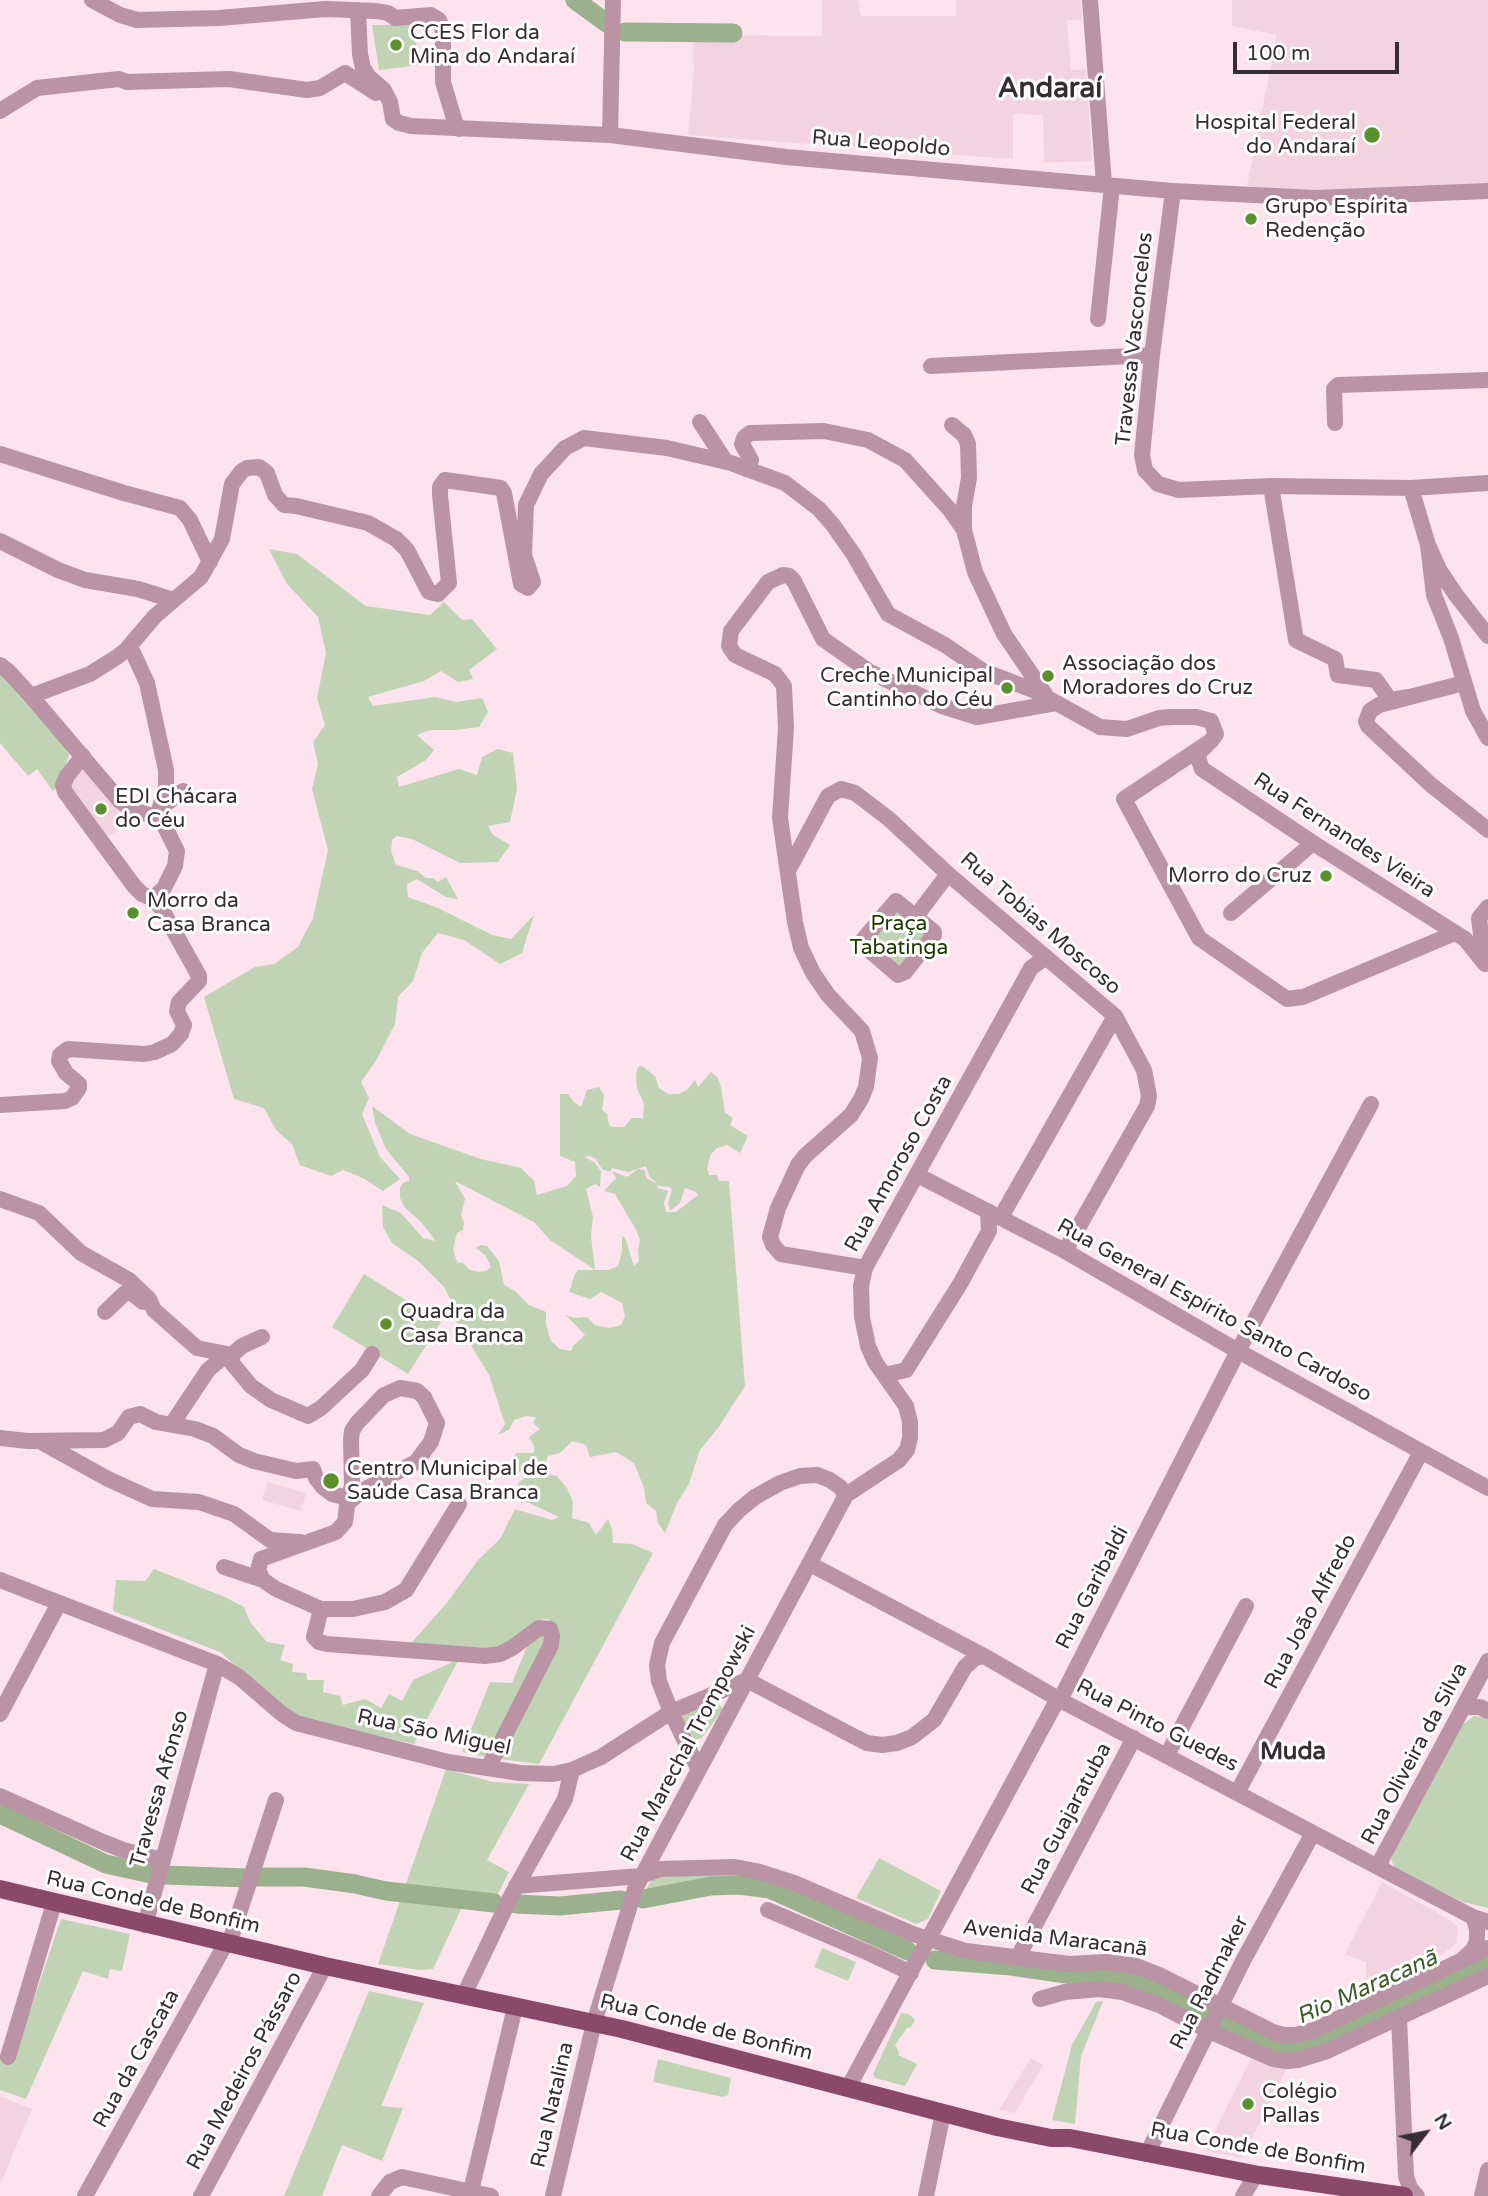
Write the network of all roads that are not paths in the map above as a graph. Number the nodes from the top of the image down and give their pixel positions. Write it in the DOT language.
graph roads {
  1 [pos="92,0"];
  2 [pos="614,0"];
  3 [pos="1090,0"];
  4 [pos="420,8"];
  5 [pos="358,10"];
  6 [pos="390,102"];
  7 [pos="0,111"];
  8 [pos="459,129"];
  9 [pos="610,135"];
  10 [pos="1108,185"];
  11 [pos="1173,191"];
  12 [pos="1488,191"];
  13 [pos="1098,319"];
  14 [pos="1152,355"];
  15 [pos="931,366"];
  16 [pos="1488,380"];
  17 [pos="700,422"];
  18 [pos="1335,423"];
  19 [pos="952,425"];
  20 [pos="0,454"];
  21 [pos="726,462"];
  22 [pos="746,469"];
  23 [pos="1488,483"];
  24 [pos="1272,486"];
  25 [pos="1411,488"];
  26 [pos="964,530"];
  27 [pos="0,541"];
  28 [pos="1427,545"];
  29 [pos="210,562"];
  30 [pos="173,600"];
  31 [pos="1488,636"];
  32 [pos="130,646"];
  33 [pos="0,665"];
  34 [pos="1464,683"];
  35 [pos="31,696"];
  36 [pos="1409,697"];
  37 [pos="1051,700"];
  38 [pos="1214,738"];
  39 [pos="1488,738"];
  40 [pos="83,756"];
  41 [pos="183,791"];
  42 [pos="158,813"];
  43 [pos="1488,830"];
  44 [pos="1313,843"];
  45 [pos="788,871"];
  46 [pos="948,874"];
  47 [pos="153,899"];
  48 [pos="1488,907"];
  49 [pos="1231,913"];
  50 [pos="917,915"];
  51 [pos="1455,933"];
  52 [pos="1046,957"];
  53 [pos="1486,959"];
  54 [pos="1115,1016"];
  55 [pos="1371,1104"];
  56 [pos="0,1105"];
  57 [pos="918,1175"];
  58 [pos="0,1199"];
  59 [pos="995,1214"];
  60 [pos="1065,1251"];
  61 [pos="865,1268"];
  62 [pos="154,1310"];
  63 [pos="105,1312"];
  64 [pos="262,1337"];
  65 [pos="1238,1351"];
  66 [pos="230,1354"];
  67 [pos="372,1354"];
  68 [pos="885,1375"];
  69 [pos="172,1424"];
  70 [pos="0,1438"];
  71 [pos="28,1441"];
  72 [pos="1421,1452"];
  73 [pos="1488,1488"];
  74 [pos="846,1495"];
  75 [pos="348,1500"];
  76 [pos="459,1504"];
  77 [pos="309,1543"];
  78 [pos="810,1564"];
  79 [pos="224,1567"];
  80 [pos="0,1580"];
  81 [pos="263,1580"];
  82 [pos="60,1603"];
  83 [pos="1246,1606"];
  84 [pos="321,1609"];
  85 [pos="984,1656"];
  86 [pos="1488,1661"];
  87 [pos="217,1664"];
  88 [pos="747,1680"];
  89 [pos="1060,1700"];
  90 [pos="1464,1707"];
  91 [pos="1488,1711"];
  92 [pos="671,1712"];
  93 [pos="0,1714"];
  94 [pos="1133,1738"];
  95 [pos="1167,1755"];
  96 [pos="488,1768"];
  97 [pos="698,1768"];
  98 [pos="572,1770"];
  99 [pos="1238,1791"];
  100 [pos="0,1796"];
  101 [pos="276,1800"];
  102 [pos="1313,1833"];
  103 [pos="1380,1868"];
  104 [pos="159,1870"];
  105 [pos="638,1883"];
  106 [pos="0,1889"];
  107 [pos="513,1891"];
  108 [pos="54,1903"];
  109 [pos="768,1910"];
  110 [pos="1479,1917"];
  111 [pos="145,1925"];
  112 [pos="228,1943"];
  113 [pos="1488,1948"];
  114 [pos="920,1956"];
  115 [pos="1018,1957"];
  116 [pos="1460,1962"];
  117 [pos="325,1966"];
  118 [pos="1488,1976"];
  119 [pos="464,1995"];
  120 [pos="1040,1999"];
  121 [pos="514,2007"];
  122 [pos="1216,2017"];
  123 [pos="1399,2018"];
  124 [pos="594,2023"];
  125 [pos="8,2057"];
  126 [pos="848,2088"];
  127 [pos="943,2113"];
  128 [pos="1147,2154"];
  129 [pos="1488,2170"];
  130 [pos="1256,2174"];
  131 [pos="382,2191"];
  132 [pos="471,2191"];
  133 [pos="85,2196"];
  134 [pos="201,2196"];
  135 [pos="491,2196"];
  136 [pos="553,2196"];
  137 [pos="926,2196"];
  138 [pos="1243,2196"];
  139 [pos="1404,2196"];
  140 [pos="1417,2196"];
  141 [pos="1482,2196"];
  1 -- 5 [label="street"];
  2 -- 9 [label="street"];
  3 -- 10 [label="street"];
  4 -- 5 [label="street"];
  4 -- 8 [label="street"];
  5 -- 6 [label="street, Rua Leopoldo"];
  6 -- 7 [label="street"];
  6 -- 8 [label="street, Rua Leopoldo"];
  8 -- 9 [label="street, Rua Leopoldo"];
  9 -- 10 [label="street, Rua Leopoldo"];
  10 -- 11 [label="street, Rua Leopoldo"];
  10 -- 13 [label="street"];
  11 -- 12 [label="street, Rua Leopoldo"];
  11 -- 14 [label="street, Travessa Vasconcelos"];
  14 -- 15 [label="street"];
  14 -- 24 [label="street, Travessa Vasconcelos"];
  16 -- 18 [label="street"];
  17 -- 21 [label="street"];
  19 -- 26 [label="street"];
  20 -- 29 [label="street"];
  21 -- 22 [label="street"];
  21 -- 29 [label="street"];
  22 -- 26 [label="street"];
  22 -- 37 [label="street"];
  23 -- 25 [label="street, Travessa Vasconcelos"];
  24 -- 25 [label="street, Travessa Vasconcelos"];
  24 -- 36 [label="street"];
  25 -- 28 [label="street"];
  26 -- 37 [label="street"];
  27 -- 30 [label="street"];
  28 -- 31 [label="street"];
  28 -- 34 [label="street"];
  29 -- 30 [label="street"];
  30 -- 32 [label="street"];
  32 -- 35 [label="street"];
  32 -- 42 [label="street"];
  33 -- 35 [label="street"];
  34 -- 36 [label="street"];
  34 -- 39 [label="street"];
  35 -- 40 [label="street"];
  36 -- 43 [label="street"];
  37 -- 38 [label="street"];
  37 -- 45 [label="street"];
  38 -- 44 [label="street, Rua Fernandes Vieira"];
  38 -- 51 [label="street"];
  40 -- 42 [label="street"];
  40 -- 47 [label="street"];
  41 -- 42 [label="street"];
  42 -- 47 [label="street"];
  44 -- 49 [label="street"];
  44 -- 51 [label="street, Rua Fernandes Vieira"];
  45 -- 46 [label="street, Rua Tobias Moscoso"];
  45 -- 61 [label="street"];
  46 -- 50 [label="street"];
  46 -- 52 [label="street, Rua Tobias Moscoso"];
  47 -- 56 [label="street"];
  48 -- 53 [label="street"];
  50 -- 50 [label="street"];
  51 -- 53 [label="street, Rua Fernandes Vieira"];
  52 -- 54 [label="street, Rua Tobias Moscoso"];
  52 -- 57 [label="street, Rua Amoroso Costa"];
  54 -- 59 [label="street"];
  54 -- 60 [label="street, Rua Tobias Moscoso"];
  55 -- 65 [label="street, Rua Garibaldi"];
  57 -- 59 [label="street, Rua General Espírito Santo Cardoso"];
  57 -- 61 [label="street, Rua Amoroso Costa"];
  58 -- 62 [label="street"];
  59 -- 60 [label="street, Rua General Espírito Santo Cardoso"];
  59 -- 68 [label="street"];
  60 -- 65 [label="street, Rua General Espírito Santo Cardoso"];
  61 -- 68 [label="street, Rua Amoroso Costa"];
  62 -- 63 [label="street"];
  62 -- 66 [label="street"];
  64 -- 66 [label="street"];
  65 -- 72 [label="street, Rua General Espírito Santo Cardoso"];
  65 -- 89 [label="street, Rua Garibaldi"];
  66 -- 67 [label="street"];
  66 -- 69 [label="street"];
  68 -- 74 [label="street, Rua Amoroso Costa"];
  69 -- 71 [label="street"];
  69 -- 75 [label="street"];
  70 -- 71 [label="street"];
  71 -- 77 [label="street"];
  72 -- 73 [label="street, Rua General Espírito Santo Cardoso"];
  72 -- 99 [label="street, Rua João Alfredo"];
  74 -- 78 [label="street, Rua Marechal Trompowski"];
  74 -- 92 [label="street"];
  75 -- 75 [label="street"];
  75 -- 77 [label="street"];
  76 -- 84 [label="street"];
  77 -- 81 [label="street"];
  78 -- 85 [label="street, Rua Pinto Guedes"];
  78 -- 88 [label="street, Rua Marechal Trompowski"];
  79 -- 81 [label="street"];
  80 -- 82 [label="street, Rua São Miguel"];
  81 -- 84 [label="street"];
  82 -- 87 [label="street, Rua São Miguel"];
  82 -- 93 [label="street"];
  83 -- 95 [label="street"];
  84 -- 96 [label="street"];
  85 -- 88 [label="street"];
  85 -- 89 [label="street, Rua Pinto Guedes"];
  86 -- 90 [label="street, Rua Oliveira da Silva"];
  87 -- 96 [label="street, Rua São Miguel"];
  87 -- 104 [label="street, Travessa Afonso"];
  88 -- 92 [label="street, Rua São Miguel"];
  88 -- 97 [label="street, Rua Marechal Trompowski"];
  89 -- 94 [label="street, Rua Pinto Guedes"];
  89 -- 114 [label="street, Rua Garibaldi"];
  90 -- 91 [label="street"];
  90 -- 103 [label="street, Rua Oliveira da Silva"];
  92 -- 97 [label="street"];
  92 -- 98 [label="street, Rua São Miguel"];
  94 -- 95 [label="street, Rua Pinto Guedes"];
  94 -- 115 [label="street, Rua Guajaratuba"];
  95 -- 99 [label="street, Rua Pinto Guedes"];
  96 -- 98 [label="street, Rua São Miguel"];
  97 -- 105 [label="street, Rua Marechal Trompowski"];
  98 -- 107 [label="street"];
  99 -- 102 [label="street, Rua Pinto Guedes"];
  100 -- 104 [label="street"];
  101 -- 112 [label="street, Rua da Cascata"];
  102 -- 103 [label="street, Rua Pinto Guedes"];
  102 -- 122 [label="street, Rua Radmaker"];
  103 -- 110 [label="street, Rua Pinto Guedes"];
  104 -- 111 [label="street, Travessa Afonso"];
  105 -- 107 [label="street, Avenida Maracanã"];
  105 -- 114 [label="street, Avenida Maracanã"];
  105 -- 124 [label="street, Rua Marechal Trompowski"];
  106 -- 108 [label="main road, Rua Conde de Bonfim"];
  107 -- 119 [label="street"];
  108 -- 111 [label="main road, Rua Conde de Bonfim"];
  108 -- 125 [label="street"];
  109 -- 114 [label="street, Avenida Maracanã"];
  110 -- 116 [label="street"];
  111 -- 112 [label="main road, Rua Conde de Bonfim"];
  112 -- 117 [label="main road, Rua Conde de Bonfim"];
  112 -- 133 [label="street, Rua da Cascata"];
  113 -- 116 [label="street, Avenida Maracanã"];
  114 -- 115 [label="street, Avenida Maracanã"];
  114 -- 126 [label="street, Rua Garibaldi"];
  115 -- 122 [label="street, Avenida Maracanã"];
  116 -- 122 [label="street, Avenida Maracanã"];
  117 -- 119 [label="main road, Rua Conde de Bonfim"];
  117 -- 134 [label="street, Rua Medeiros Pássaro"];
  118 -- 123 [label="street, Avenida Maracanã"];
  119 -- 121 [label="main road, Rua Conde de Bonfim"];
  120 -- 122 [label="street, Avenida Maracanã"];
  121 -- 124 [label="main road, Rua Conde de Bonfim"];
  121 -- 132 [label="street"];
  122 -- 123 [label="street, Avenida Maracanã"];
  122 -- 128 [label="street, Rua Radmaker"];
  123 -- 140 [label="street"];
  124 -- 126 [label="main road, Rua Conde de Bonfim"];
  124 -- 136 [label="street, Rua Natalina"];
  126 -- 127 [label="main road, Rua Conde de Bonfim"];
  127 -- 128 [label="main road, Rua Conde de Bonfim"];
  127 -- 137 [label="street"];
  128 -- 130 [label="main road, Rua Conde de Bonfim"];
  129 -- 141 [label="street"];
  130 -- 138 [label="street"];
  130 -- 139 [label="main road, Rua Conde de Bonfim"];
  131 -- 132 [label="street"];
  132 -- 135 [label="street"];
}
